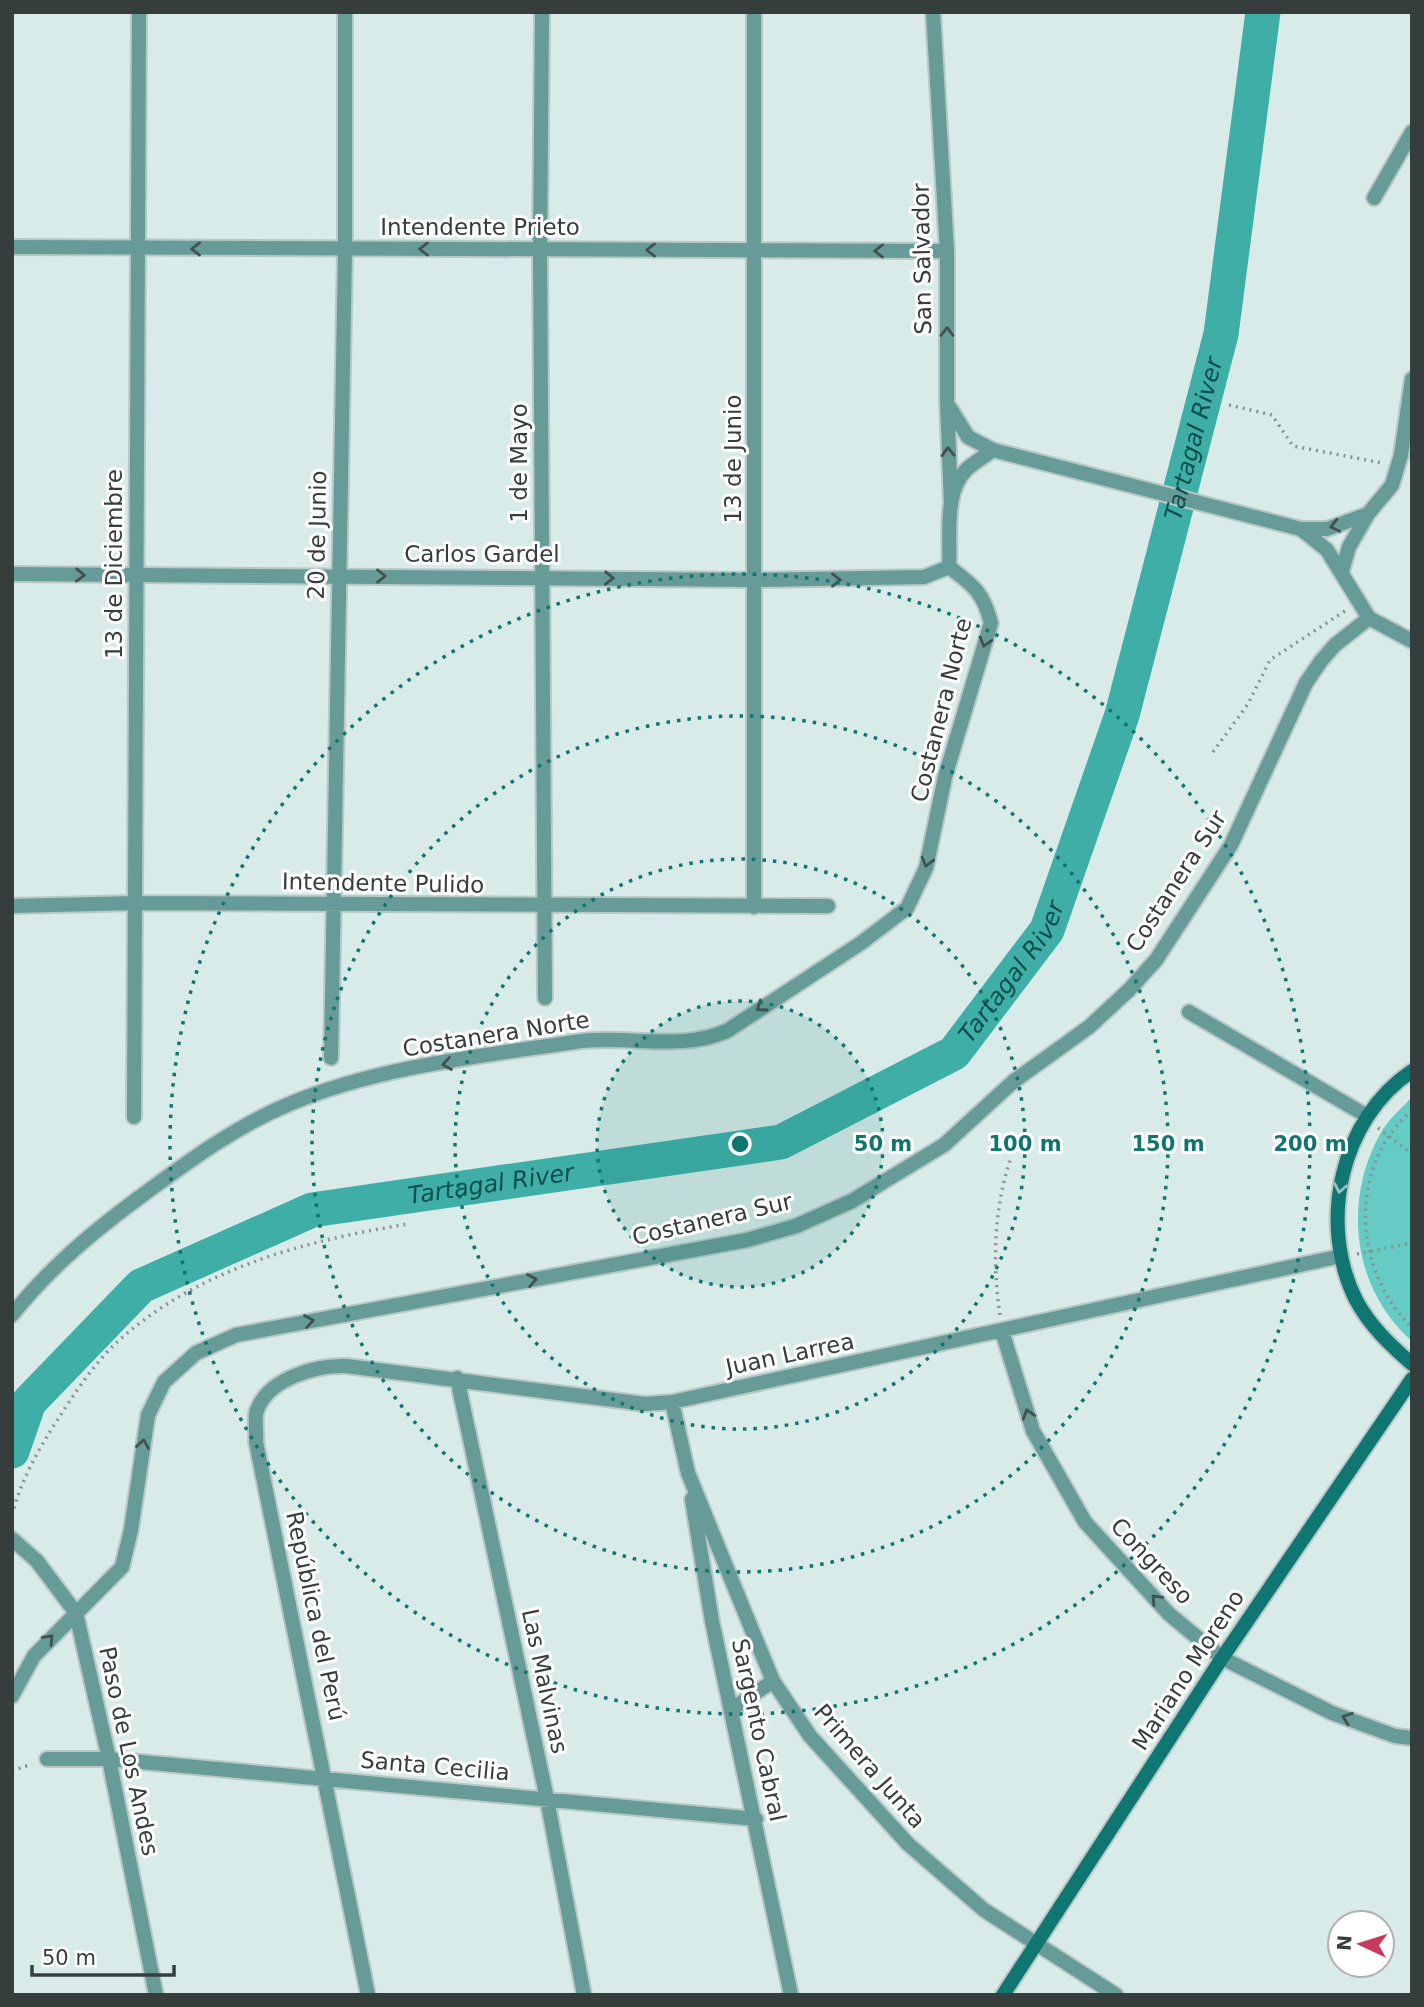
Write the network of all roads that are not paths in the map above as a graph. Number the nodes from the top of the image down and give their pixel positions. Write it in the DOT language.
graph roads {
  1 [pos="139,12"];
  2 [pos="345,12"];
  3 [pos="542,12"];
  4 [pos="754,12"];
  5 [pos="933,12"];
  6 [pos="1412,132"];
  7 [pos="1374,198"];
  8 [pos="12,247"];
  9 [pos="138,248"];
  10 [pos="345,249"];
  11 [pos="540,250"];
  12 [pos="756,250"];
  13 [pos="947,251"];
  14 [pos="1412,379"];
  15 [pos="947,400"];
  16 [pos="993,450"];
  17 [pos="951,505"];
  18 [pos="1368,514"];
  19 [pos="1301,528"];
  20 [pos="949,568"];
  21 [pos="1342,571"];
  22 [pos="12,574"];
  23 [pos="137,576"];
  24 [pos="339,576"];
  25 [pos="542,576"];
  26 [pos="755,580"];
  27 [pos="1369,618"];
  28 [pos="1412,641"];
  29 [pos="136,903"];
  30 [pos="335,905"];
  31 [pos="12,906"];
  32 [pos="828,906"];
  33 [pos="545,907"];
  34 [pos="754,907"];
  35 [pos="545,998"];
  36 [pos="1189,1012"];
  37 [pos="331,1058"];
  38 [pos="1412,1071"];
  39 [pos="1367,1116"];
  40 [pos="134,1117"];
  41 [pos="1341,1256"];
  42 [pos="12,1315"];
  43 [pos="1002,1331"];
  44 [pos="1412,1364"];
  45 [pos="457,1378"];
  46 [pos="1412,1379"];
  47 [pos="672,1402"];
  48 [pos="257,1410"];
  49 [pos="688,1473"];
  50 [pos="12,1539"];
  51 [pos="76,1613"];
  52 [pos="1222,1658"];
  53 [pos="773,1681"];
  54 [pos="12,1696"];
  55 [pos="732,1709"];
  56 [pos="1412,1738"];
  57 [pos="47,1759"];
  58 [pos="109,1759"];
  59 [pos="327,1779"];
  60 [pos="547,1800"];
  61 [pos="756,1819"];
  62 [pos="1036,1946"];
  63 [pos="1005,1993"];
  64 [pos="156,1995"];
  65 [pos="368,1995"];
  66 [pos="584,1995"];
  67 [pos="791,1995"];
  68 [pos="1116,1995"];
  1 -- 9 [label="street, 13 de Diciembre"];
  2 -- 10 [label="street, 20 de Junio"];
  3 -- 11 [label="street, 1 de Mayo"];
  4 -- 12 [label="street, 13 de Junio"];
  5 -- 13 [label="street, San Salvador"];
  6 -- 7 [label="street"];
  8 -- 9 [label="street, Intendente Prieto"];
  10 -- 9 [label="street, Intendente Prieto, one-way"];
  9 -- 23 [label="street, 13 de Diciembre"];
  11 -- 10 [label="street, Intendente Prieto, one-way"];
  10 -- 24 [label="street, 20 de Junio"];
  12 -- 11 [label="street, Intendente Prieto, one-way"];
  11 -- 25 [label="street, 1 de Mayo"];
  13 -- 12 [label="street, Intendente Prieto, one-way"];
  12 -- 26 [label="street, 13 de Junio"];
  15 -- 13 [label="street, San Salvador, one-way"];
  14 -- 18 [label="street"];
  15 -- 16 [label="street"];
  17 -- 15 [label="street, San Salvador, one-way"];
  16 -- 17 [label="street"];
  16 -- 19 [label="street"];
  17 -- 20 [label="street"];
  18 -- 19 [label="street, one-way"];
  18 -- 21 [label="street"];
  19 -- 21 [label="street"];
  26 -- 20 [label="street, Carlos Gardel, one-way"];
  20 -- 42 [label="street, Costanera Norte, one-way"];
  21 -- 27 [label="street"];
  22 -- 23 [label="street, Carlos Gardel, one-way"];
  23 -- 24 [label="street, Carlos Gardel"];
  23 -- 29 [label="street, 13 de Diciembre"];
  24 -- 25 [label="street, Carlos Gardel, one-way"];
  24 -- 30 [label="street, 20 de Junio"];
  25 -- 26 [label="street, Carlos Gardel, one-way"];
  25 -- 33 [label="street, 1 de Mayo"];
  26 -- 34 [label="street, 13 de Junio"];
  27 -- 28 [label="street"];
  51 -- 27 [label="street, Costanera Sur, one-way"];
  29 -- 30 [label="street, Intendente Pulido"];
  29 -- 31 [label="street, Intendente Pulido"];
  29 -- 40 [label="street, 13 de Diciembre"];
  30 -- 33 [label="street, Intendente Pulido"];
  30 -- 37 [label="street, 20 de Junio"];
  32 -- 34 [label="street, Intendente Pulido"];
  33 -- 34 [label="street, Intendente Pulido"];
  33 -- 35 [label="street, 1 de Mayo"];
  36 -- 39 [label="street"];
  38 -- 39 [label="main road"];
  39 -- 41 [label="main road, one-way"];
  41 -- 43 [label="street, Juan Larrea"];
  41 -- 44 [label="main road"];
  43 -- 47 [label="street, Juan Larrea"];
  52 -- 43 [label="street, Congreso, one-way"];
  45 -- 47 [label="street, Juan Larrea"];
  45 -- 48 [label="street, Juan Larrea"];
  45 -- 60 [label="street, Las Malvinas"];
  46 -- 52 [label="main road, Mariano Moreno"];
  47 -- 49 [label="street, Primera Junta"];
  48 -- 59 [label="street, República del Perú"];
  49 -- 53 [label="street, Primera Junta"];
  49 -- 55 [label="street, Sargento Cabral"];
  50 -- 51 [label="street, Paso de Los Andes"];
  54 -- 51 [label="street, Costanera Sur, one-way"];
  51 -- 58 [label="street, Paso de Los Andes"];
  56 -- 52 [label="street, Congreso, one-way"];
  52 -- 62 [label="main road, Mariano Moreno"];
  53 -- 55 [label="street"];
  53 -- 62 [label="street, Primera Junta"];
  55 -- 61 [label="street, Sargento Cabral"];
  57 -- 58 [label="street, Santa Cecilia"];
  58 -- 59 [label="street, Santa Cecilia"];
  58 -- 64 [label="street, Paso de Los Andes"];
  59 -- 60 [label="street, Santa Cecilia"];
  59 -- 65 [label="street, República del Perú"];
  60 -- 61 [label="street, Santa Cecilia"];
  60 -- 66 [label="street, Las Malvinas"];
  61 -- 67 [label="street, Sargento Cabral"];
  62 -- 63 [label="main road, Mariano Moreno"];
  62 -- 68 [label="street, Primera Junta"];
}
